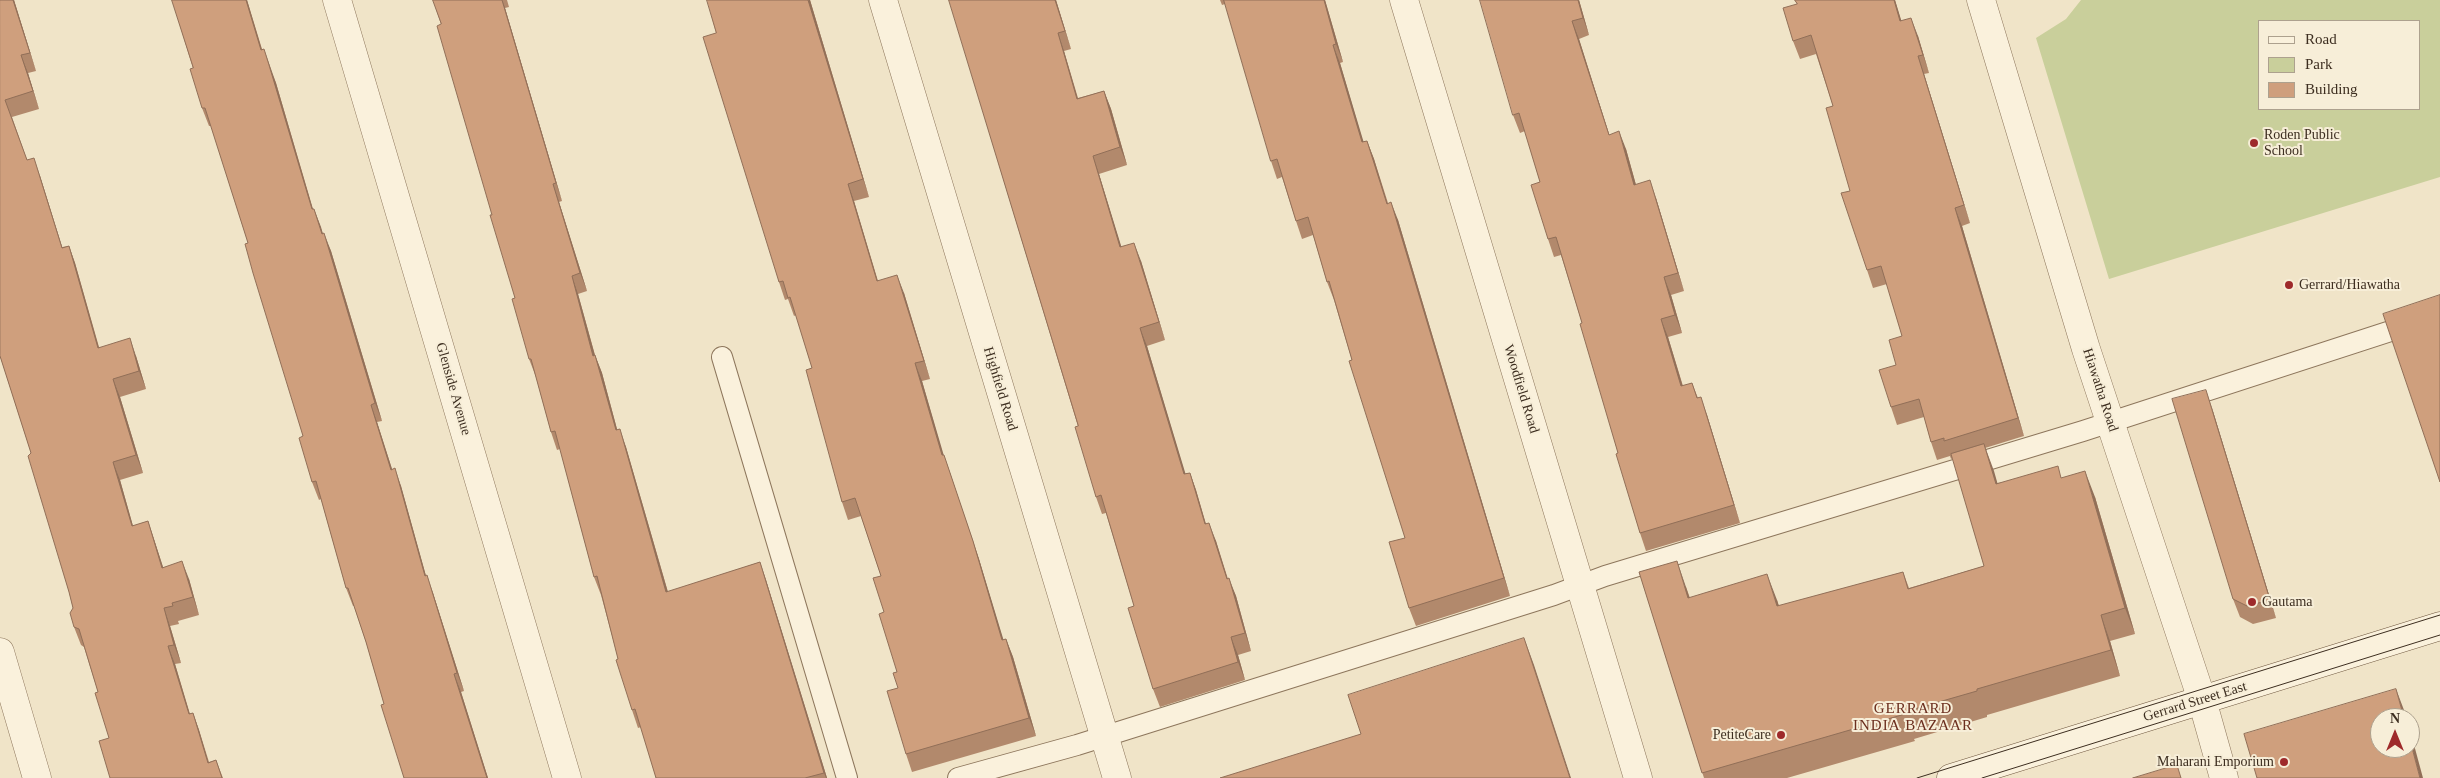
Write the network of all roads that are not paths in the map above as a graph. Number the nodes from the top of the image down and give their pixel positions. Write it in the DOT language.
graph roads {
  1 [pos="337,0"];
  2 [pos="883,0"];
  3 [pos="1404,0"];
  4 [pos="1981,0"];
  5 [pos="2440,315"];
  6 [pos="722,358"];
  7 [pos="2111,422"];
  8 [pos="1579,586"];
  9 [pos="2440,626"];
  10 [pos="0,652"];
  11 [pos="2202,700"];
  12 [pos="1105,736"];
  13 [pos="37,778"];
  14 [pos="566,778"];
  15 [pos="847,778"];
  16 [pos="958,778"];
  17 [pos="1117,778"];
  18 [pos="1638,778"];
  19 [pos="1951,778"];
  20 [pos="2224,778"];
  1 -- 14 [label="street, Glenside Avenue"];
  2 -- 12 [label="street, Highfield Road"];
  3 -- 8 [label="street, Woodfield Road"];
  4 -- 7 [label="street, Hiawatha Road"];
  5 -- 7 [label="lane"];
  6 -- 15 [label="lane"];
  7 -- 8 [label="lane"];
  7 -- 11 [label="street, Hiawatha Road"];
  8 -- 12 [label="lane"];
  8 -- 18 [label="street, Woodfield Road"];
  9 -- 11 [label="street, Gerrard Street East"];
  10 -- 13 [label="street"];
  11 -- 19 [label="street, Gerrard Street East"];
  11 -- 20 [label="street, Hiawatha Road"];
  12 -- 16 [label="lane"];
  12 -- 17 [label="street, Highfield Road"];
}
